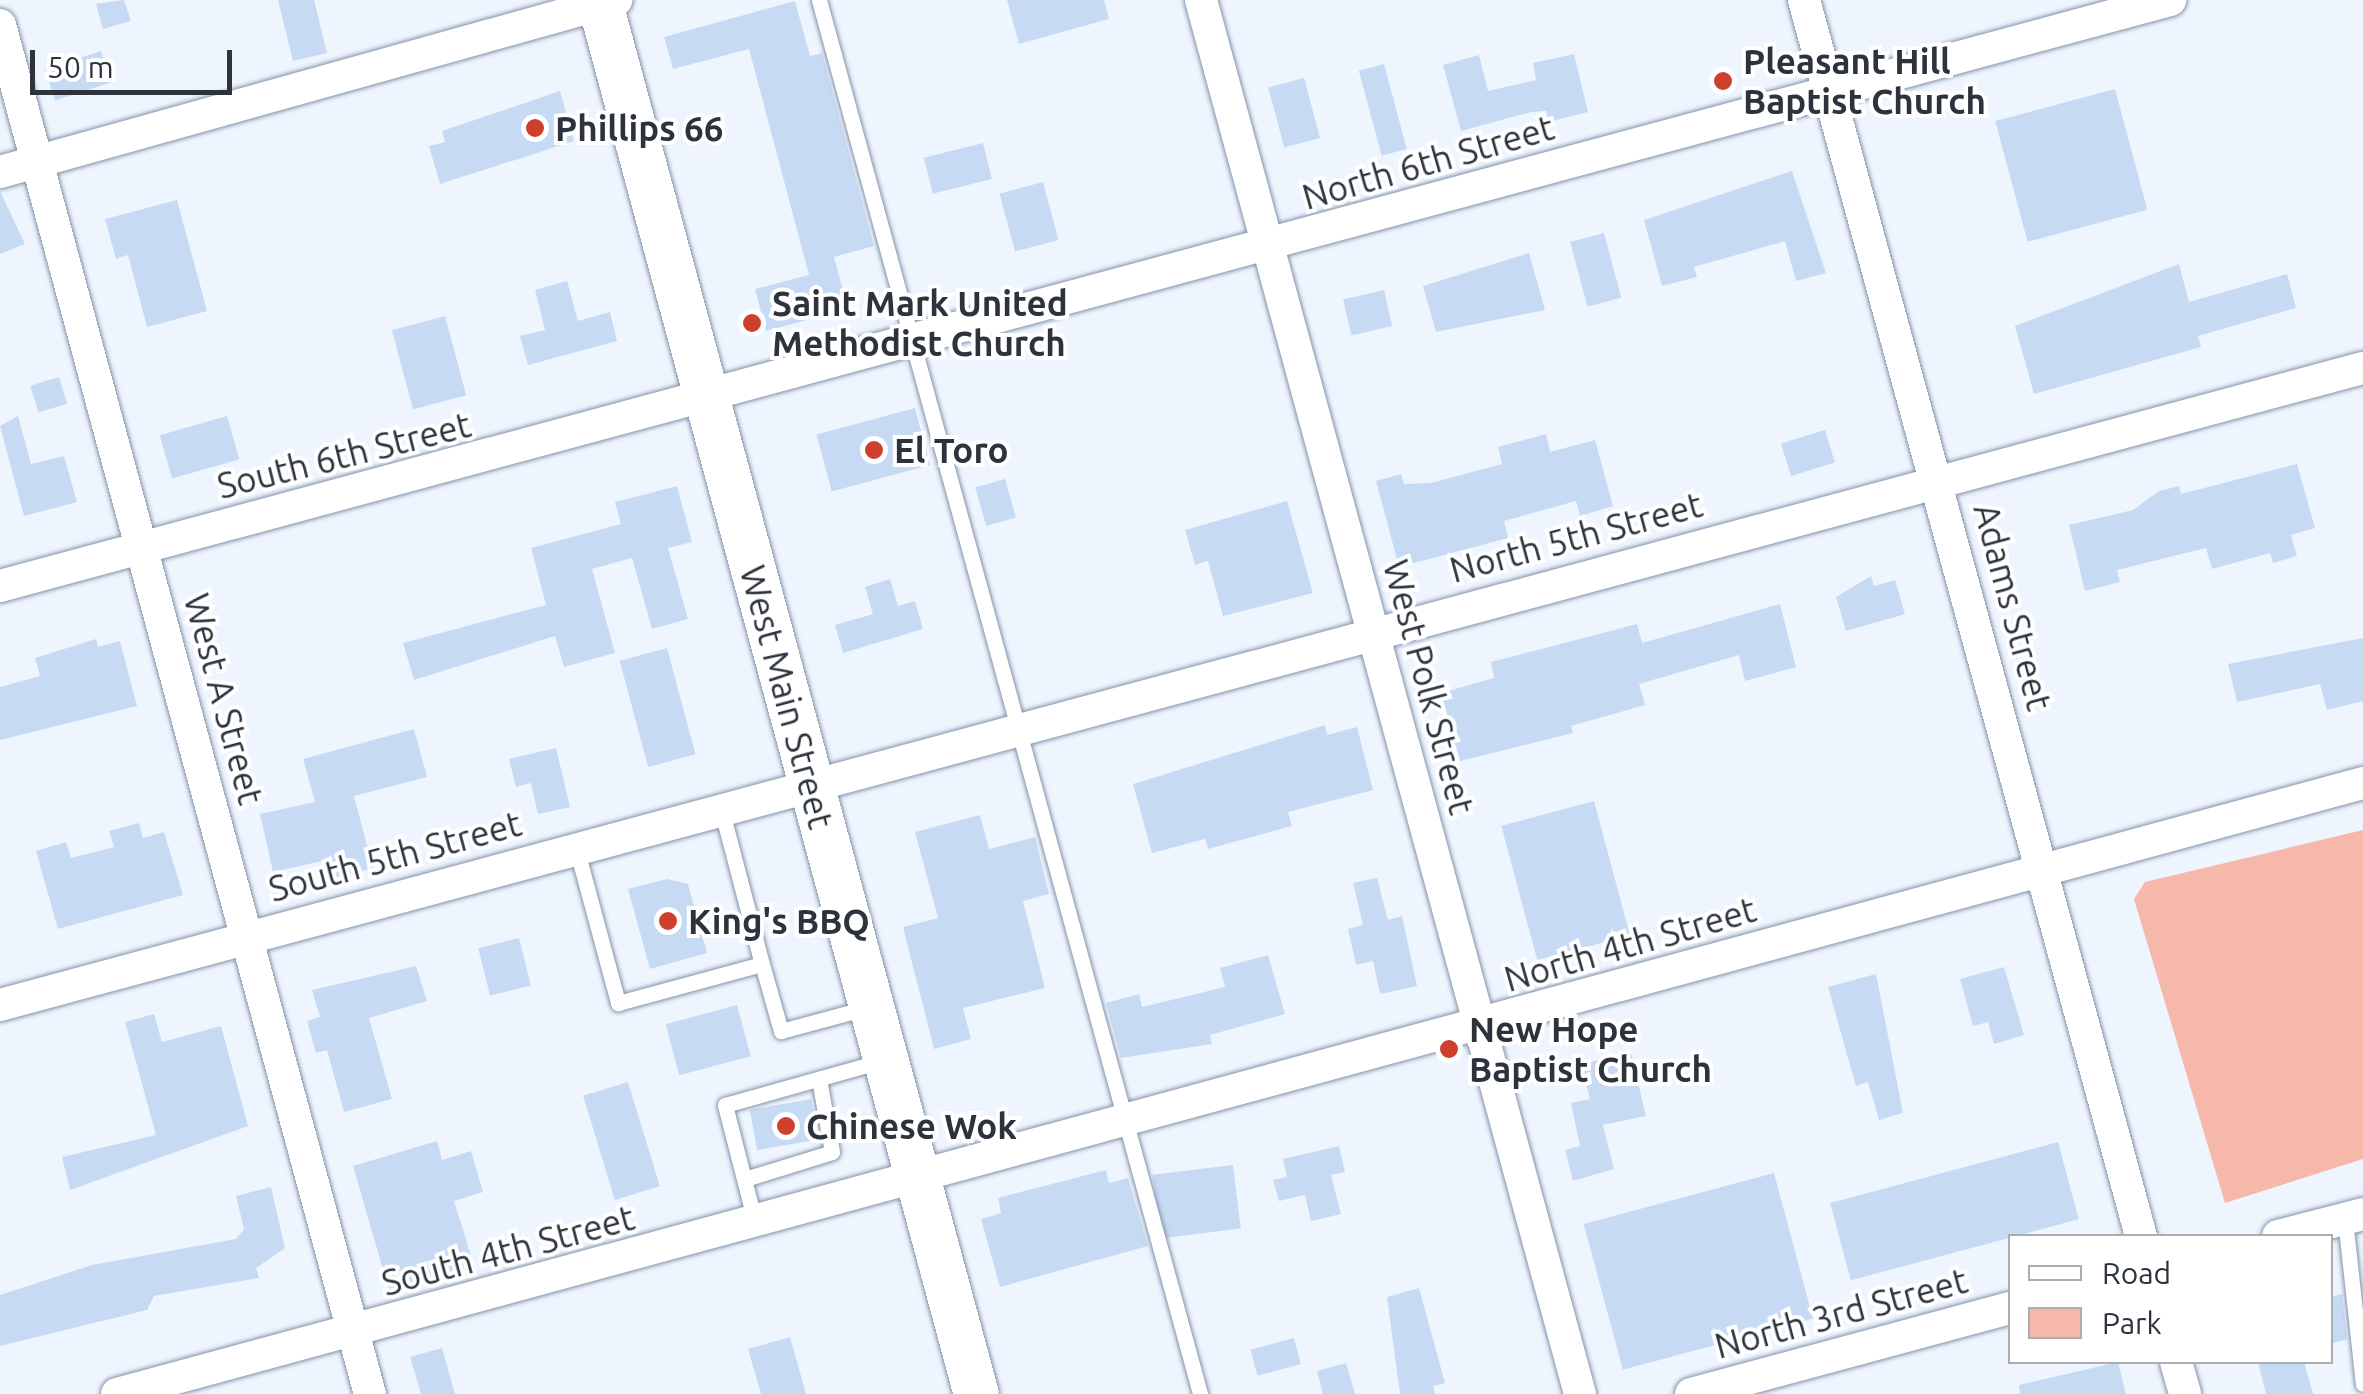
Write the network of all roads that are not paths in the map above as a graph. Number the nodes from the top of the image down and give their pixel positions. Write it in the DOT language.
graph roads {
  1 [pos="819,0"];
  2 [pos="1201,0"];
  3 [pos="1804,0"];
  4 [pos="2170,0"];
  5 [pos="605,1"];
  6 [pos="0,25"];
  7 [pos="1829,92"];
  8 [pos="37,162"];
  9 [pos="0,172"];
  10 [pos="1268,248"];
  11 [pos="916,343"];
  12 [pos="2363,368"];
  13 [pos="707,400"];
  14 [pos="1937,482"];
  15 [pos="141,548"];
  16 [pos="0,586"];
  17 [pos="1373,634"];
  18 [pos="1024,726"];
  19 [pos="2363,783"];
  20 [pos="811,784"];
  21 [pos="721,808"];
  22 [pos="576,847"];
  23 [pos="2042,868"];
  24 [pos="247,938"];
  25 [pos="762,964"];
  26 [pos="0,1004"];
  27 [pos="871,1006"];
  28 [pos="1480,1028"];
  29 [pos="886,1060"];
  30 [pos="819,1078"];
  31 [pos="1124,1122"];
  32 [pos="918,1178"];
  33 [pos="745,1179"];
  34 [pos="2354,1216"];
  35 [pos="755,1222"];
  36 [pos="2141,1234"];
  37 [pos="2286,1234"];
  38 [pos="2008,1309"];
  39 [pos="354,1333"];
  40 [pos="2177,1364"];
  41 [pos="2363,1384"];
  42 [pos="116,1394"];
  43 [pos="370,1394"];
  44 [pos="976,1394"];
  45 [pos="1200,1394"];
  46 [pos="1580,1394"];
  47 [pos="1692,1394"];
  48 [pos="2186,1394"];
  1 -- 11 [label="lane"];
  2 -- 10 [label="street, West Polk Street"];
  3 -- 7 [label="street, Adams Street"];
  4 -- 7 [label="street, North 6th Street"];
  5 -- 8 [label="street"];
  5 -- 13 [label="main road, West Main Street"];
  6 -- 8 [label="street, West A Street"];
  7 -- 10 [label="street, North 6th Street"];
  7 -- 14 [label="street, Adams Street"];
  8 -- 9 [label="street"];
  8 -- 15 [label="street, West A Street"];
  10 -- 11 [label="street, North 6th Street"];
  10 -- 17 [label="street, West Polk Street"];
  11 -- 13 [label="street, North 6th Street"];
  11 -- 18 [label="lane"];
  12 -- 14 [label="street, North 5th Street"];
  13 -- 15 [label="street, South 6th Street"];
  13 -- 20 [label="main road, West Main Street"];
  14 -- 17 [label="street, North 5th Street"];
  14 -- 23 [label="street, Adams Street"];
  15 -- 16 [label="street, South 6th Street"];
  15 -- 24 [label="street, West A Street"];
  17 -- 18 [label="street, North 5th Street"];
  17 -- 28 [label="street, West Polk Street"];
  18 -- 20 [label="street, North 5th Street"];
  18 -- 31 [label="lane"];
  19 -- 23 [label="street, North 4th Street"];
  20 -- 21 [label="street, South 5th Street"];
  20 -- 27 [label="main road, West Main Street"];
  21 -- 22 [label="street, South 5th Street"];
  21 -- 25 [label="lane"];
  22 -- 24 [label="street, South 5th Street"];
  22 -- 25 [label="lane"];
  23 -- 28 [label="street, North 4th Street"];
  23 -- 36 [label="street, Adams Street"];
  24 -- 26 [label="street, South 5th Street"];
  24 -- 39 [label="street, West A Street"];
  25 -- 27 [label="lane"];
  27 -- 29 [label="main road, West Main Street"];
  28 -- 31 [label="street, North 4th Street"];
  28 -- 46 [label="street, West Polk Street"];
  29 -- 30 [label="lane"];
  29 -- 32 [label="main road, West Main Street"];
  30 -- 33 [label="lane"];
  30 -- 33 [label="lane"];
  31 -- 32 [label="street, North 4th Street"];
  31 -- 45 [label="lane"];
  32 -- 35 [label="street, South 4th Street"];
  32 -- 44 [label="main road, West Main Street"];
  33 -- 35 [label="lane"];
  34 -- 37 [label="street"];
  34 -- 41 [label="lane"];
  35 -- 39 [label="street, South 4th Street"];
  38 -- 47 [label="street, North 3rd Street"];
  39 -- 42 [label="street, South 4th Street"];
  39 -- 43 [label="street, West A Street"];
  40 -- 48 [label="street"];
}
